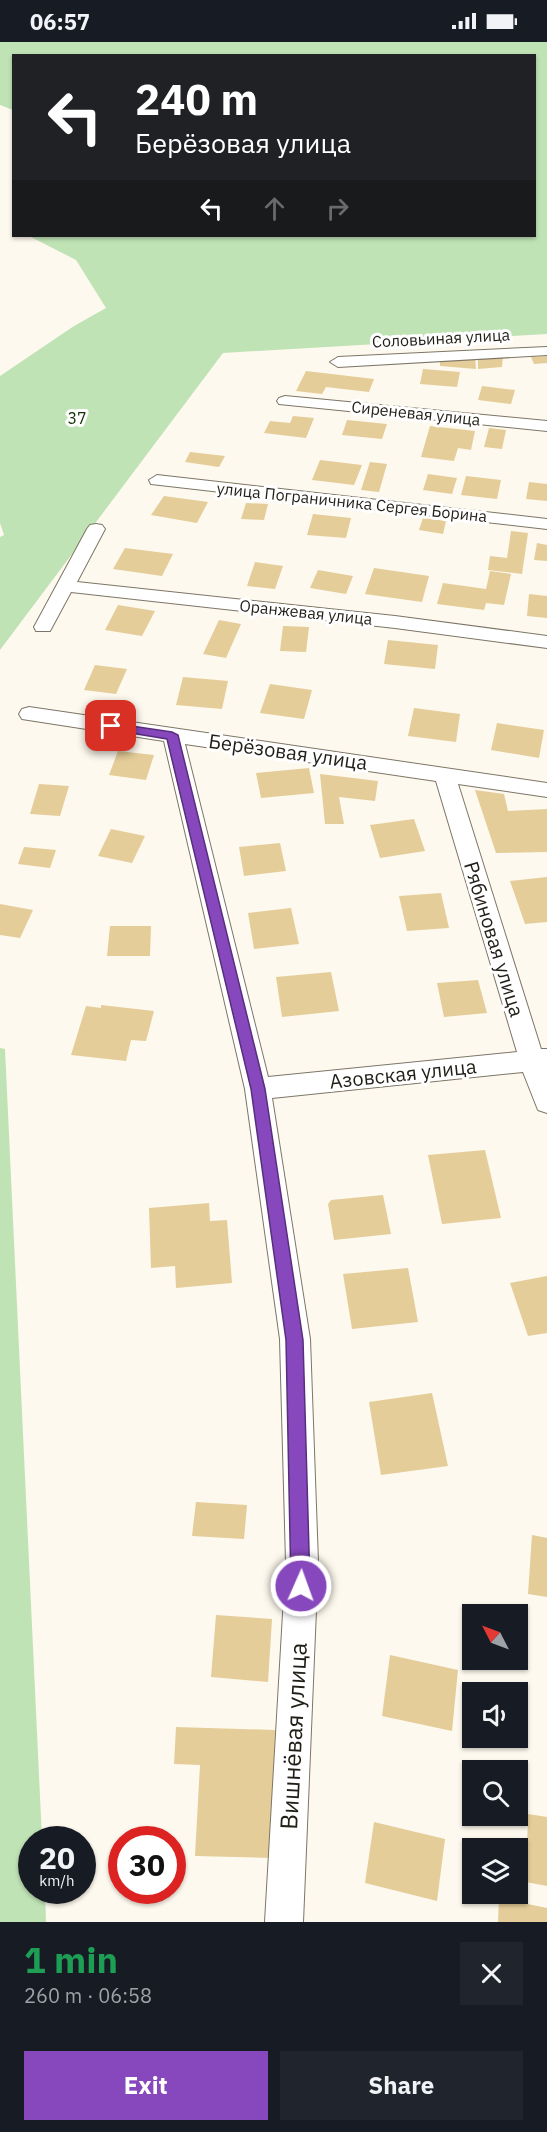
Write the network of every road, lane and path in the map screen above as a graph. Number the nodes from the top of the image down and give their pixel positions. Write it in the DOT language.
graph roads {
  1 [pos="547,351"];
  2 [pos="338,362"];
  3 [pos="285,401"];
  4 [pos="547,426"];
  5 [pos="157,480"];
  6 [pos="547,524"];
  7 [pos="96,529"];
  8 [pos="65,586"];
  9 [pos="43,627"];
  10 [pos="547,642"];
  11 [pos="29,714"];
  12 [pos="172,735"];
  13 [pos="444,774"];
  14 [pos="547,790"];
  15 [pos="540,1060"];
  16 [pos="258,1089"];
  17 [pos="547,1102"];
  18 [pos="284,1922"];
  1 -- 2 [label="street, Соловьиная улица"];
  3 -- 4 [label="street, Сиреневая улица"];
  5 -- 6 [label="street, улица Пограничника Сергея Борина"];
  7 -- 8 [label="street"];
  8 -- 9 [label="street"];
  8 -- 10 [label="street, Оранжевая улица"];
  11 -- 12 [label="street, Берёзовая улица"];
  12 -- 13 [label="street, Берёзовая улица"];
  12 -- 16 [label="street, Вишнёвая улица"];
  13 -- 14 [label="street, Берёзовая улица"];
  13 -- 15 [label="street, Рябиновая улица"];
  15 -- 16 [label="street, Азовская улица"];
  15 -- 17 [label="street, Рябиновая улица"];
  16 -- 18 [label="street, Вишнёвая улица"];
}
